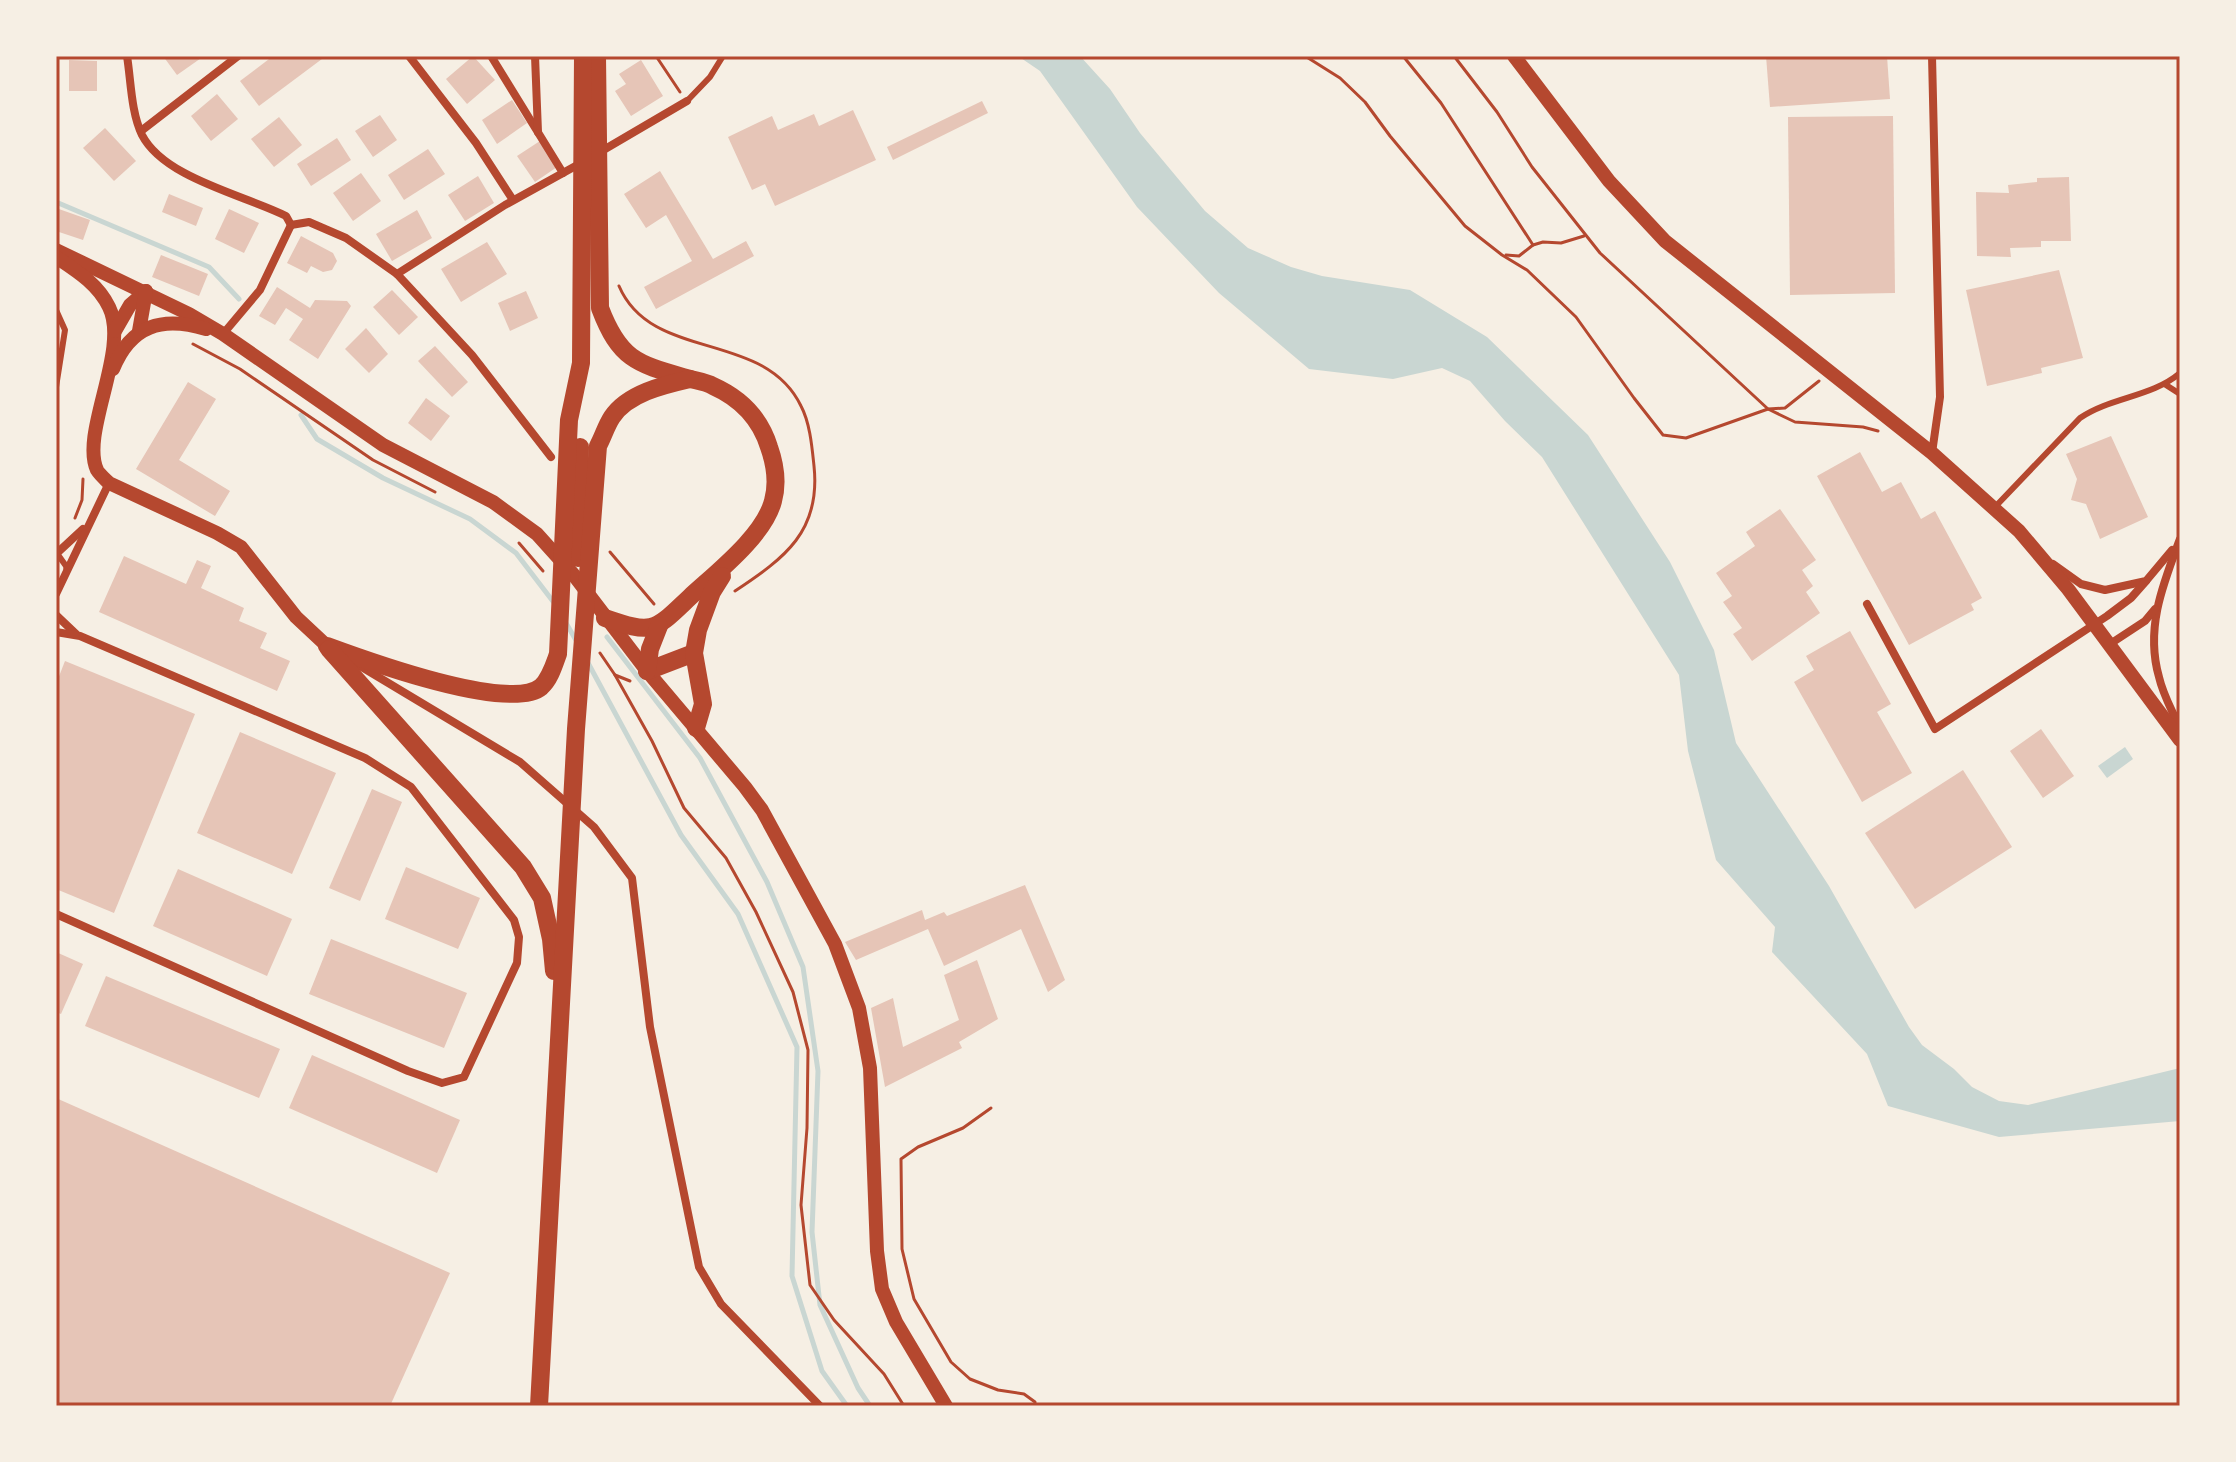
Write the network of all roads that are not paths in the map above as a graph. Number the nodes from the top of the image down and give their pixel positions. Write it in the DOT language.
graph roads {
  1 [pos="127,56"];
  2 [pos="238,56"];
  3 [pos="409,56"];
  4 [pos="491,56"];
  5 [pos="535,56"];
  6 [pos="583,56"];
  7 [pos="597,56"];
  8 [pos="723,56"];
  9 [pos="1514,56"];
  10 [pos="1932,56"];
  11 [pos="687,101"];
  12 [pos="590,126"];
  13 [pos="141,131"];
  14 [pos="538,133"];
  15 [pos="563,173"];
  16 [pos="591,178"];
  17 [pos="513,200"];
  18 [pos="291,225"];
  19 [pos="56,250"];
  20 [pos="56,257"];
  21 [pos="397,274"];
  22 [pos="146,291"];
  23 [pos="56,310"];
  24 [pos="115,331"];
  25 [pos="139,331"];
  26 [pos="223,334"];
  27 [pos="2180,373"];
  28 [pos="690,379"];
  29 [pos="108,380"];
  30 [pos="2166,385"];
  31 [pos="56,387"];
  32 [pos="2180,394"];
  33 [pos="574,418"];
  34 [pos="1932,453"];
  35 [pos="551,457"];
  36 [pos="109,483"];
  37 [pos="1995,507"];
  38 [pos="87,526"];
  39 [pos="2180,538"];
  40 [pos="56,551"];
  41 [pos="733,557"];
  42 [pos="2042,557"];
  43 [pos="67,572"];
  44 [pos="2146,581"];
  45 [pos="56,594"];
  46 [pos="1867,604"];
  47 [pos="2155,609"];
  48 [pos="56,615"];
  49 [pos="605,618"];
  50 [pos="2094,623"];
  51 [pos="659,626"];
  52 [pos="56,632"];
  53 [pos="80,636"];
  54 [pos="2110,644"];
  55 [pos="327,646"];
  56 [pos="694,653"];
  57 [pos="640,677"];
  58 [pos="696,728"];
  59 [pos="576,729"];
  60 [pos="2180,729"];
  61 [pos="2180,740"];
  62 [pos="56,914"];
  63 [pos="560,1030"];
  64 [pos="539,1406"];
  65 [pos="820,1406"];
  66 [pos="946,1406"];
  1 -- 13 [label="street"];
  2 -- 13 [label="street"];
  3 -- 17 [label="street"];
  4 -- 14 [label="street"];
  5 -- 14 [label="street"];
  6 -- 12 [label="highway"];
  7 -- 12 [label="highway"];
  8 -- 11 [label="lane"];
  9 -- 34 [label="street"];
  10 -- 34 [label="street"];
  11 -- 15 [label="street"];
  12 -- 16 [label="highway"];
  13 -- 18 [label="street"];
  14 -- 15 [label="street"];
  15 -- 17 [label="street"];
  16 -- 28 [label="highway"];
  16 -- 33 [label="highway"];
  17 -- 21 [label="street"];
  18 -- 21 [label="street"];
  18 -- 26 [label="street"];
  19 -- 22 [label="street"];
  20 -- 24 [label="street"];
  21 -- 35 [label="street"];
  22 -- 24 [label="street"];
  22 -- 25 [label="street"];
  22 -- 26 [label="street"];
  23 -- 31 [label="lane"];
  24 -- 29 [label="street"];
  25 -- 26 [label="street"];
  25 -- 29 [label="street"];
  26 -- 49 [label="street"];
  27 -- 30 [label="lane"];
  28 -- 41 [label="highway"];
  28 -- 59 [label="highway"];
  29 -- 36 [label="street"];
  30 -- 32 [label="lane"];
  30 -- 37 [label="lane"];
  33 -- 55 [label="highway"];
  33 -- 59 [label="highway"];
  34 -- 37 [label="street"];
  36 -- 38 [label="street"];
  36 -- 55 [label="street"];
  37 -- 42 [label="street"];
  38 -- 40 [label="street"];
  38 -- 43 [label="street"];
  39 -- 44 [label="street"];
  39 -- 47 [label="street"];
  40 -- 43 [label="lane"];
  41 -- 51 [label="highway"];
  41 -- 56 [label="highway"];
  42 -- 44 [label="street"];
  42 -- 50 [label="street"];
  43 -- 45 [label="street"];
  44 -- 50 [label="street"];
  46 -- 50 [label="street"];
  47 -- 54 [label="street"];
  47 -- 60 [label="street"];
  48 -- 53 [label="street"];
  49 -- 51 [label="highway"];
  49 -- 57 [label="street"];
  50 -- 54 [label="street"];
  51 -- 57 [label="highway"];
  52 -- 53 [label="street"];
  53 -- 62 [label="street"];
  54 -- 61 [label="street"];
  55 -- 63 [label="highway"];
  55 -- 65 [label="street"];
  56 -- 57 [label="highway"];
  56 -- 58 [label="highway"];
  57 -- 58 [label="street"];
  58 -- 66 [label="street"];
  59 -- 63 [label="highway"];
  63 -- 64 [label="highway"];
}
